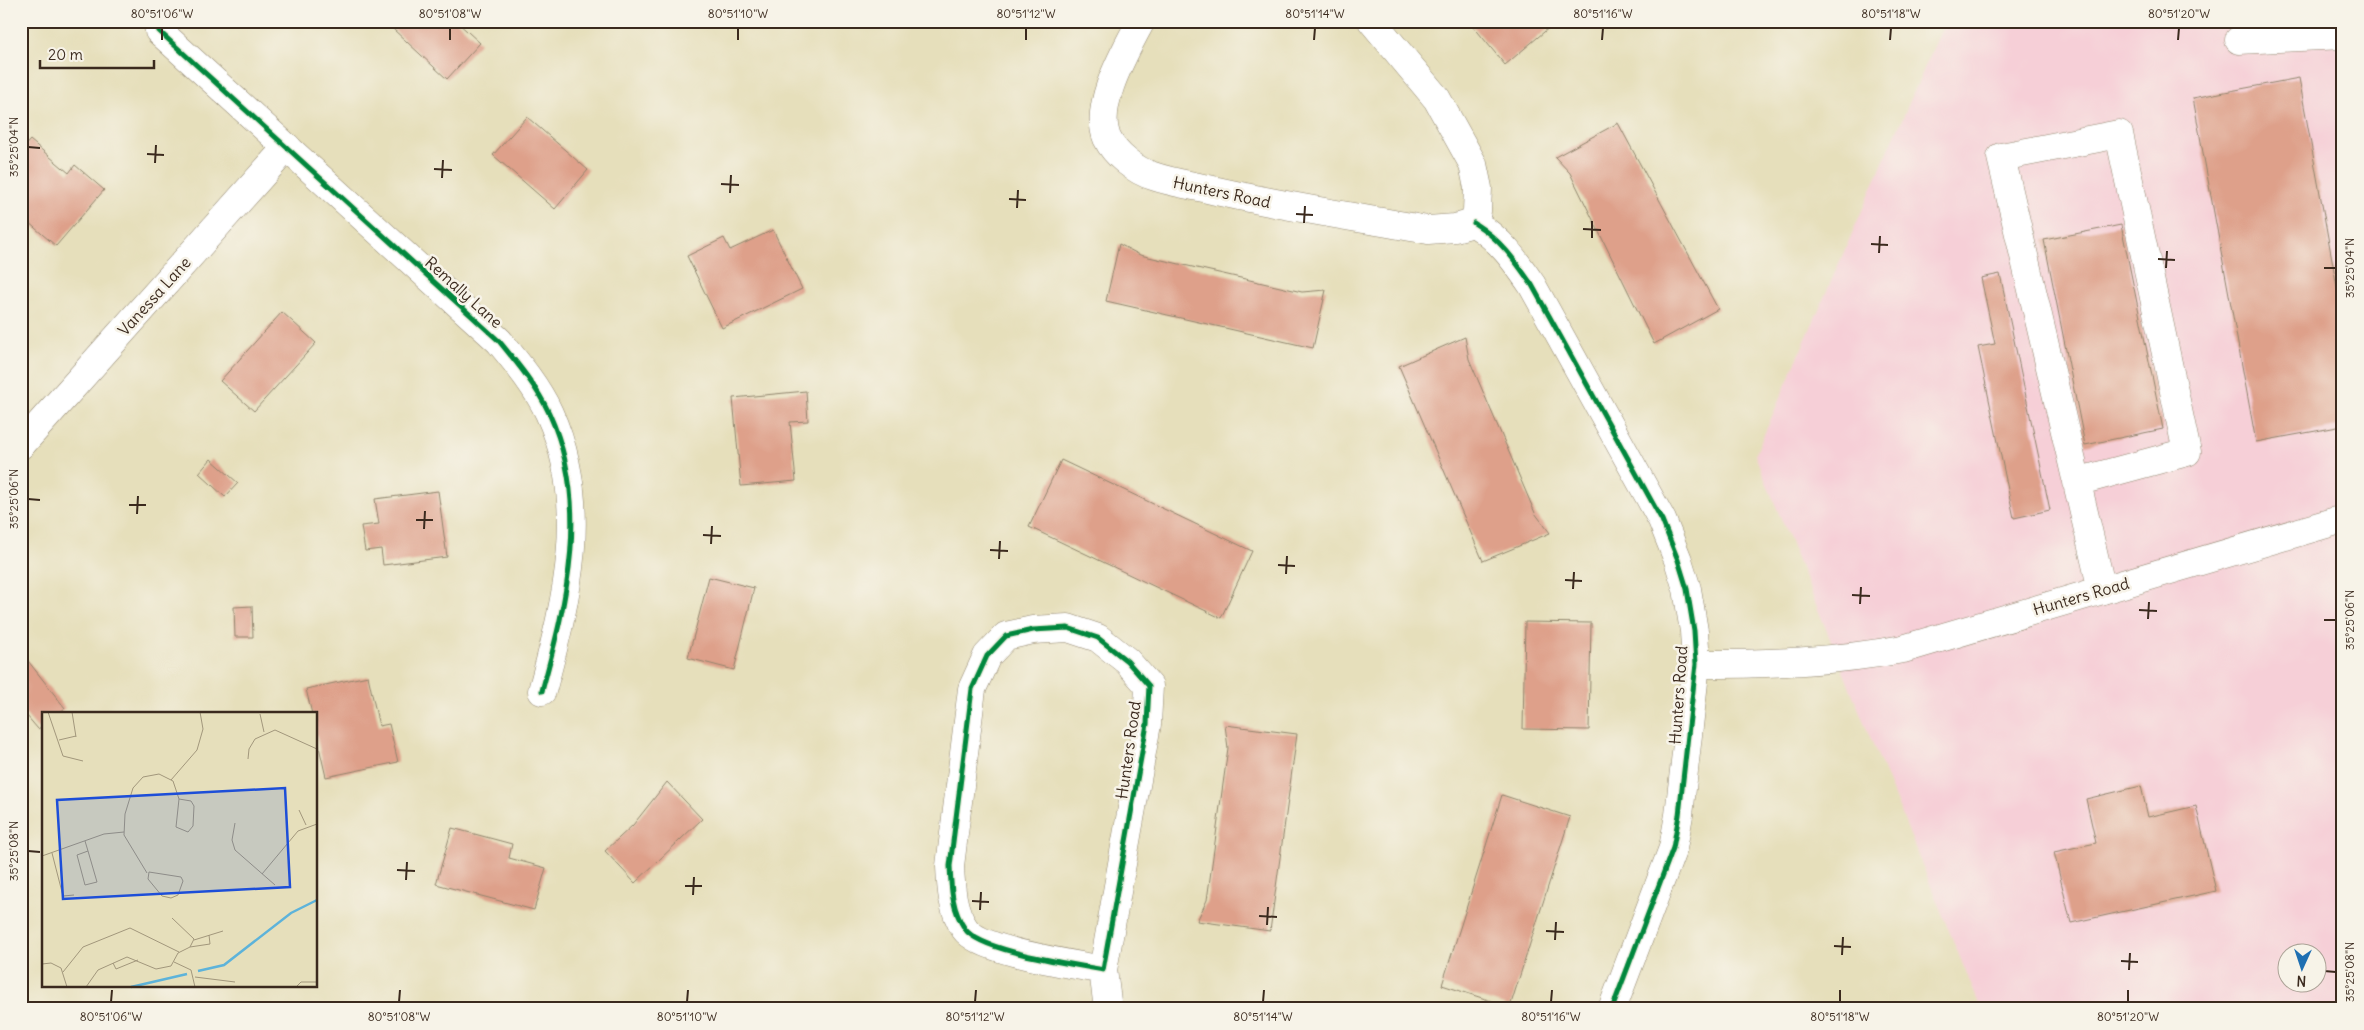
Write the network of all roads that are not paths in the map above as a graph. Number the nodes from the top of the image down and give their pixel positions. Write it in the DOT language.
graph roads {
  1 [pos="1141,21"];
  2 [pos="1372,21"];
  3 [pos="159,32"];
  4 [pos="2343,35"];
  5 [pos="2239,40"];
  6 [pos="287,147"];
  7 [pos="1474,223"];
  8 [pos="21,445"];
  9 [pos="2076,482"];
  10 [pos="2343,519"];
  11 [pos="2102,590"];
  12 [pos="1696,664"];
  13 [pos="542,691"];
  14 [pos="1103,970"];
  15 [pos="1108,1009"];
  16 [pos="1612,1009"];
  1 -- 7 [label="street, Hunters Road"];
  2 -- 7 [label="street"];
  3 -- 6 [label="street, Remally Lane"];
  4 -- 5 [label="street"];
  6 -- 8 [label="street, Vanessa Lane"];
  6 -- 13 [label="street, Remally Lane"];
  7 -- 12 [label="street, Hunters Road"];
  9 -- 9 [label="street"];
  9 -- 11 [label="street"];
  10 -- 11 [label="street, Hunters Road"];
  11 -- 12 [label="street, Hunters Road"];
  12 -- 16 [label="street, Hunters Road"];
  14 -- 14 [label="street, Hunters Road"];
  14 -- 15 [label="street, Hunters Road"];
}
